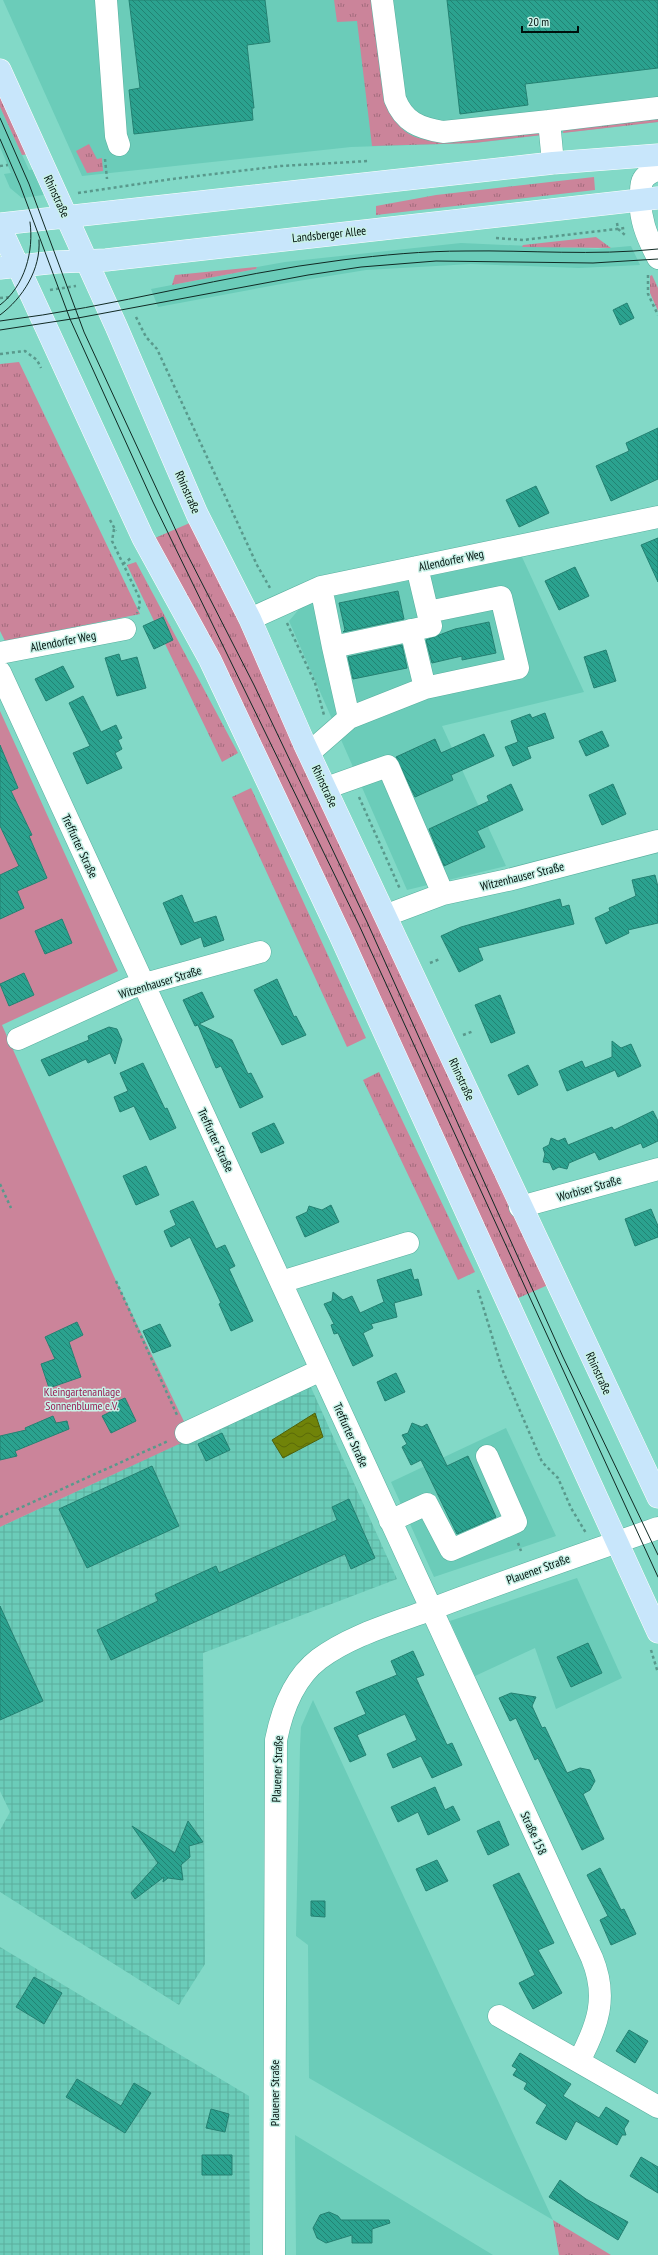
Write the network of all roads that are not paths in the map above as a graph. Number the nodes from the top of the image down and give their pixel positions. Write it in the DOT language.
graph roads {
  1 [pos="106,0"];
  2 [pos="382,0"];
  3 [pos="0,70"];
  4 [pos="658,108"];
  5 [pos="549,121"];
  6 [pos="119,145"];
  7 [pos="658,155"];
  8 [pos="553,163"];
  9 [pos="658,169"];
  10 [pos="649,199"];
  11 [pos="67,217"];
  12 [pos="0,224"];
  13 [pos="0,227"];
  14 [pos="85,261"];
  15 [pos="652,264"];
  16 [pos="9,267"];
  17 [pos="658,517"];
  18 [pos="417,567"];
  19 [pos="321,587"];
  20 [pos="428,612"];
  21 [pos="250,619"];
  22 [pos="125,629"];
  23 [pos="411,630"];
  24 [pos="333,647"];
  25 [pos="0,653"];
  26 [pos="0,672"];
  27 [pos="425,688"];
  28 [pos="349,718"];
  29 [pos="309,753"];
  30 [pos="326,788"];
  31 [pos="658,841"];
  32 [pos="443,894"];
  33 [pos="386,915"];
  34 [pos="260,952"];
  35 [pos="145,985"];
  36 [pos="18,1039"];
  37 [pos="658,1168"];
  38 [pos="520,1207"];
  39 [pos="408,1243"];
  40 [pos="281,1282"];
  41 [pos="321,1370"];
  42 [pos="186,1433"];
  43 [pos="487,1456"];
  44 [pos="658,1498"];
  45 [pos="390,1521"];
  46 [pos="658,1528"];
  47 [pos="607,1546"];
  48 [pos="430,1610"];
  49 [pos="658,1632"];
  50 [pos="499,2016"];
  51 [pos="579,2061"];
  52 [pos="658,2107"];
  53 [pos="274,2255"];
  1 -- 6 [label="street"];
  2 -- 5 [label="street"];
  3 -- 11 [label="main road, Rhinstraße"];
  4 -- 5 [label="street"];
  5 -- 8 [label="street"];
  7 -- 8 [label="main road"];
  8 -- 11 [label="main road"];
  9 -- 10 [label="street"];
  10 -- 14 [label="main road, Landsberger Allee"];
  10 -- 15 [label="street"];
  11 -- 12 [label="main road"];
  11 -- 14 [label="main road, Rhinstraße"];
  13 -- 16 [label="main road"];
  14 -- 16 [label="main road, Landsberger Allee"];
  14 -- 21 [label="main road, Rhinstraße"];
  16 -- 47 [label="main road"];
  17 -- 18 [label="street, Allendorfer Weg"];
  18 -- 19 [label="street, Allendorfer Weg"];
  18 -- 20 [label="street"];
  19 -- 21 [label="street, Allendorfer Weg"];
  19 -- 24 [label="street"];
  20 -- 23 [label="street"];
  20 -- 27 [label="street"];
  21 -- 29 [label="main road, Rhinstraße"];
  22 -- 25 [label="street, Allendorfer Weg"];
  23 -- 24 [label="street"];
  23 -- 27 [label="street"];
  24 -- 28 [label="street"];
  26 -- 35 [label="street, Treffurter Straße"];
  27 -- 28 [label="street"];
  28 -- 29 [label="street"];
  29 -- 30 [label="main road, Rhinstraße"];
  30 -- 32 [label="street"];
  30 -- 33 [label="main road, Rhinstraße"];
  31 -- 32 [label="street, Witzenhauser Straße"];
  32 -- 33 [label="street, Witzenhauser Straße"];
  33 -- 38 [label="main road, Rhinstraße"];
  34 -- 35 [label="street, Witzenhauser Straße"];
  35 -- 36 [label="street, Witzenhauser Straße"];
  35 -- 40 [label="street, Treffurter Straße"];
  37 -- 38 [label="street, Worbiser Straße"];
  38 -- 44 [label="main road, Rhinstraße"];
  39 -- 40 [label="street"];
  40 -- 41 [label="street, Treffurter Straße"];
  41 -- 42 [label="street"];
  41 -- 45 [label="street, Treffurter Straße"];
  43 -- 45 [label="street"];
  45 -- 48 [label="street, Treffurter Straße"];
  46 -- 47 [label="street, Plauener Straße"];
  47 -- 48 [label="street, Plauener Straße"];
  47 -- 49 [label="main road"];
  48 -- 51 [label="street, Straße 158"];
  48 -- 53 [label="street, Plauener Straße"];
  50 -- 51 [label="street"];
  51 -- 52 [label="street"];
}
